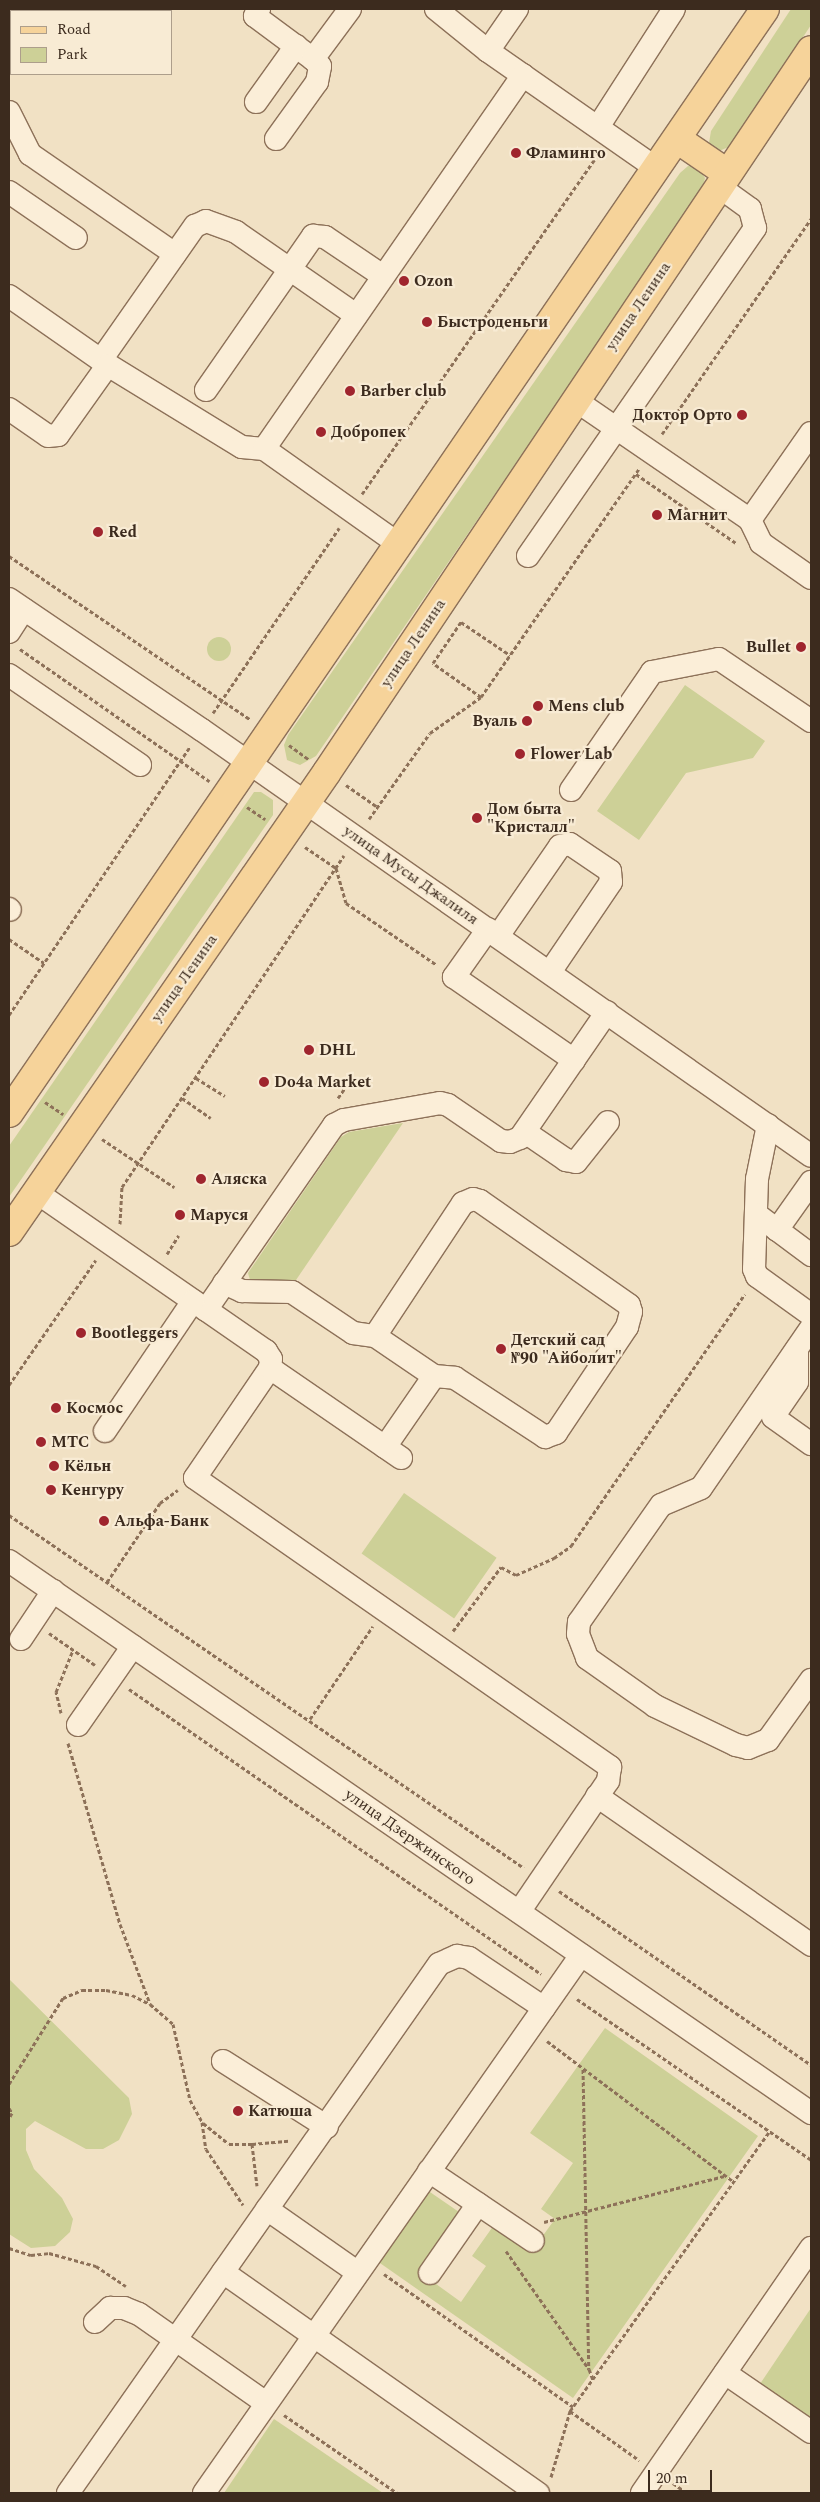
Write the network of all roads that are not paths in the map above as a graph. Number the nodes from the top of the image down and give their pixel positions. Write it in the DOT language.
graph roads {
  1 [pos="120,9"];
  2 [pos="350,9"];
  3 [pos="436,9"];
  4 [pos="516,9"];
  5 [pos="674,9"];
  6 [pos="765,9"];
  7 [pos="125,10"];
  8 [pos="253,11"];
  9 [pos="811,50"];
  10 [pos="488,51"];
  11 [pos="305,53"];
  12 [pos="523,75"];
  13 [pos="256,102"];
  14 [pos="9,112"];
  15 [pos="598,127"];
  16 [pos="677,138"];
  17 [pos="276,139"];
  18 [pos="656,168"];
  19 [pos="722,179"];
  20 [pos="9,192"];
  21 [pos="76,238"];
  22 [pos="176,254"];
  23 [pos="289,269"];
  24 [pos="384,276"];
  25 [pos="9,296"];
  26 [pos="356,315"];
  27 [pos="105,362"];
  28 [pos="206,390"];
  29 [pos="575,400"];
  30 [pos="9,409"];
  31 [pos="617,429"];
  32 [pos="811,433"];
  33 [pos="264,449"];
  34 [pos="750,520"];
  35 [pos="397,543"];
  36 [pos="528,556"];
  37 [pos="811,578"];
  38 [pos="16,604"];
  39 [pos="13,639"];
  40 [pos="11,683"];
  41 [pos="811,721"];
  42 [pos="247,761"];
  43 [pos="140,765"];
  44 [pos="571,790"];
  45 [pos="306,802"];
  46 [pos="493,932"];
  47 [pos="550,972"];
  48 [pos="607,1012"];
  49 [pos="574,1060"];
  50 [pos="9,1113"];
  51 [pos="608,1122"];
  52 [pos="768,1125"];
  53 [pos="524,1132"];
  54 [pos="811,1156"];
  55 [pos="811,1182"];
  56 [pos="36,1192"];
  57 [pos="756,1214"];
  58 [pos="777,1230"];
  59 [pos="9,1232"];
  60 [pos="811,1255"];
  61 [pos="224,1283"];
  62 [pos="199,1305"];
  63 [pos="811,1315"];
  64 [pos="811,1328"];
  65 [pos="375,1336"];
  66 [pos="797,1349"];
  67 [pos="270,1368"];
  68 [pos="434,1376"];
  69 [pos="105,1431"];
  70 [pos="811,1444"];
  71 [pos="9,1561"];
  72 [pos="53,1591"];
  73 [pos="26,1630"];
  74 [pos="133,1646"];
  75 [pos="811,1680"];
  76 [pos="68,1725"];
  77 [pos="598,1796"];
  78 [pos="519,1912"];
  79 [pos="811,1945"];
  80 [pos="582,1955"];
  81 [pos="544,2008"];
  82 [pos="223,2061"];
  83 [pos="811,2113"];
  84 [pos="326,2127"];
  85 [pos="430,2170"];
  86 [pos="478,2204"];
  87 [pos="264,2213"];
  88 [pos="517,2240"];
  89 [pos="811,2248"];
  90 [pos="361,2266"];
  91 [pos="223,2272"];
  92 [pos="430,2273"];
  93 [pos="95,2322"];
  94 [pos="313,2335"];
  95 [pos="176,2341"];
  96 [pos="725,2373"];
  97 [pos="266,2403"];
  98 [pos="811,2432"];
  99 [pos="544,2487"];
  100 [pos="68,2493"];
  101 [pos="204,2493"];
  102 [pos="642,2493"];
  1 -- 7 [label="street"];
  2 -- 11 [label="street"];
  3 -- 10 [label="street"];
  4 -- 10 [label="street"];
  5 -- 15 [label="street"];
  6 -- 16 [label="main road"];
  8 -- 11 [label="street"];
  9 -- 19 [label="main road, улица Ленина"];
  10 -- 12 [label="street"];
  11 -- 13 [label="street"];
  11 -- 17 [label="street"];
  12 -- 15 [label="street"];
  12 -- 24 [label="street"];
  14 -- 22 [label="street"];
  15 -- 18 [label="street"];
  16 -- 18 [label="main road"];
  16 -- 19 [label="main road"];
  18 -- 35 [label="main road"];
  19 -- 29 [label="main road, улица Ленина"];
  19 -- 31 [label="street"];
  20 -- 21 [label="street"];
  22 -- 23 [label="street"];
  22 -- 27 [label="street"];
  23 -- 24 [label="street"];
  23 -- 26 [label="street"];
  23 -- 28 [label="street"];
  24 -- 26 [label="street"];
  25 -- 27 [label="street"];
  26 -- 33 [label="street"];
  27 -- 30 [label="street"];
  27 -- 33 [label="street"];
  29 -- 31 [label="street"];
  29 -- 45 [label="main road, улица Ленина"];
  31 -- 34 [label="street"];
  31 -- 36 [label="street"];
  32 -- 34 [label="street"];
  33 -- 35 [label="street"];
  34 -- 37 [label="street"];
  35 -- 42 [label="main road"];
  38 -- 39 [label="street"];
  38 -- 42 [label="street, улица Мусы Джалиля"];
  40 -- 43 [label="street"];
  41 -- 44 [label="street"];
  42 -- 45 [label="street, улица Мусы Джалиля"];
  42 -- 50 [label="main road"];
  45 -- 46 [label="street, улица Мусы Джалиля"];
  45 -- 56 [label="main road, улица Ленина"];
  46 -- 47 [label="street, улица Мусы Джалиля"];
  46 -- 47 [label="street"];
  46 -- 49 [label="street"];
  47 -- 48 [label="street, улица Мусы Джалиля"];
  48 -- 49 [label="street"];
  48 -- 52 [label="street, улица Мусы Джалиля"];
  49 -- 53 [label="street"];
  51 -- 53 [label="street"];
  52 -- 54 [label="street, улица Мусы Джалиля"];
  52 -- 57 [label="street"];
  53 -- 61 [label="street"];
  55 -- 58 [label="street"];
  56 -- 59 [label="main road, улица Ленина"];
  56 -- 62 [label="street"];
  57 -- 58 [label="street"];
  57 -- 63 [label="street"];
  58 -- 60 [label="street"];
  61 -- 62 [label="street"];
  61 -- 65 [label="street"];
  62 -- 67 [label="street"];
  62 -- 69 [label="street"];
  64 -- 66 [label="street"];
  65 -- 68 [label="street"];
  65 -- 68 [label="street"];
  66 -- 70 [label="street"];
  66 -- 75 [label="street"];
  67 -- 68 [label="street"];
  67 -- 77 [label="street"];
  71 -- 72 [label="street, улица Дзержинского"];
  72 -- 73 [label="street"];
  72 -- 74 [label="street, улица Дзержинского"];
  74 -- 76 [label="street"];
  74 -- 78 [label="street, улица Дзержинского"];
  77 -- 78 [label="street"];
  77 -- 79 [label="street"];
  78 -- 80 [label="street, улица Дзержинского"];
  80 -- 81 [label="street"];
  80 -- 83 [label="street, улица Дзержинского"];
  81 -- 84 [label="street"];
  81 -- 85 [label="street"];
  82 -- 84 [label="street"];
  84 -- 87 [label="street"];
  85 -- 86 [label="street"];
  85 -- 90 [label="street"];
  86 -- 88 [label="street"];
  86 -- 92 [label="street"];
  87 -- 90 [label="street"];
  87 -- 91 [label="street"];
  89 -- 96 [label="street"];
  90 -- 94 [label="street"];
  91 -- 94 [label="street"];
  91 -- 95 [label="street"];
  93 -- 95 [label="street"];
  94 -- 97 [label="street"];
  94 -- 99 [label="street"];
  95 -- 97 [label="street"];
  95 -- 100 [label="street"];
  96 -- 98 [label="street"];
  96 -- 102 [label="street"];
  97 -- 101 [label="street"];
}
